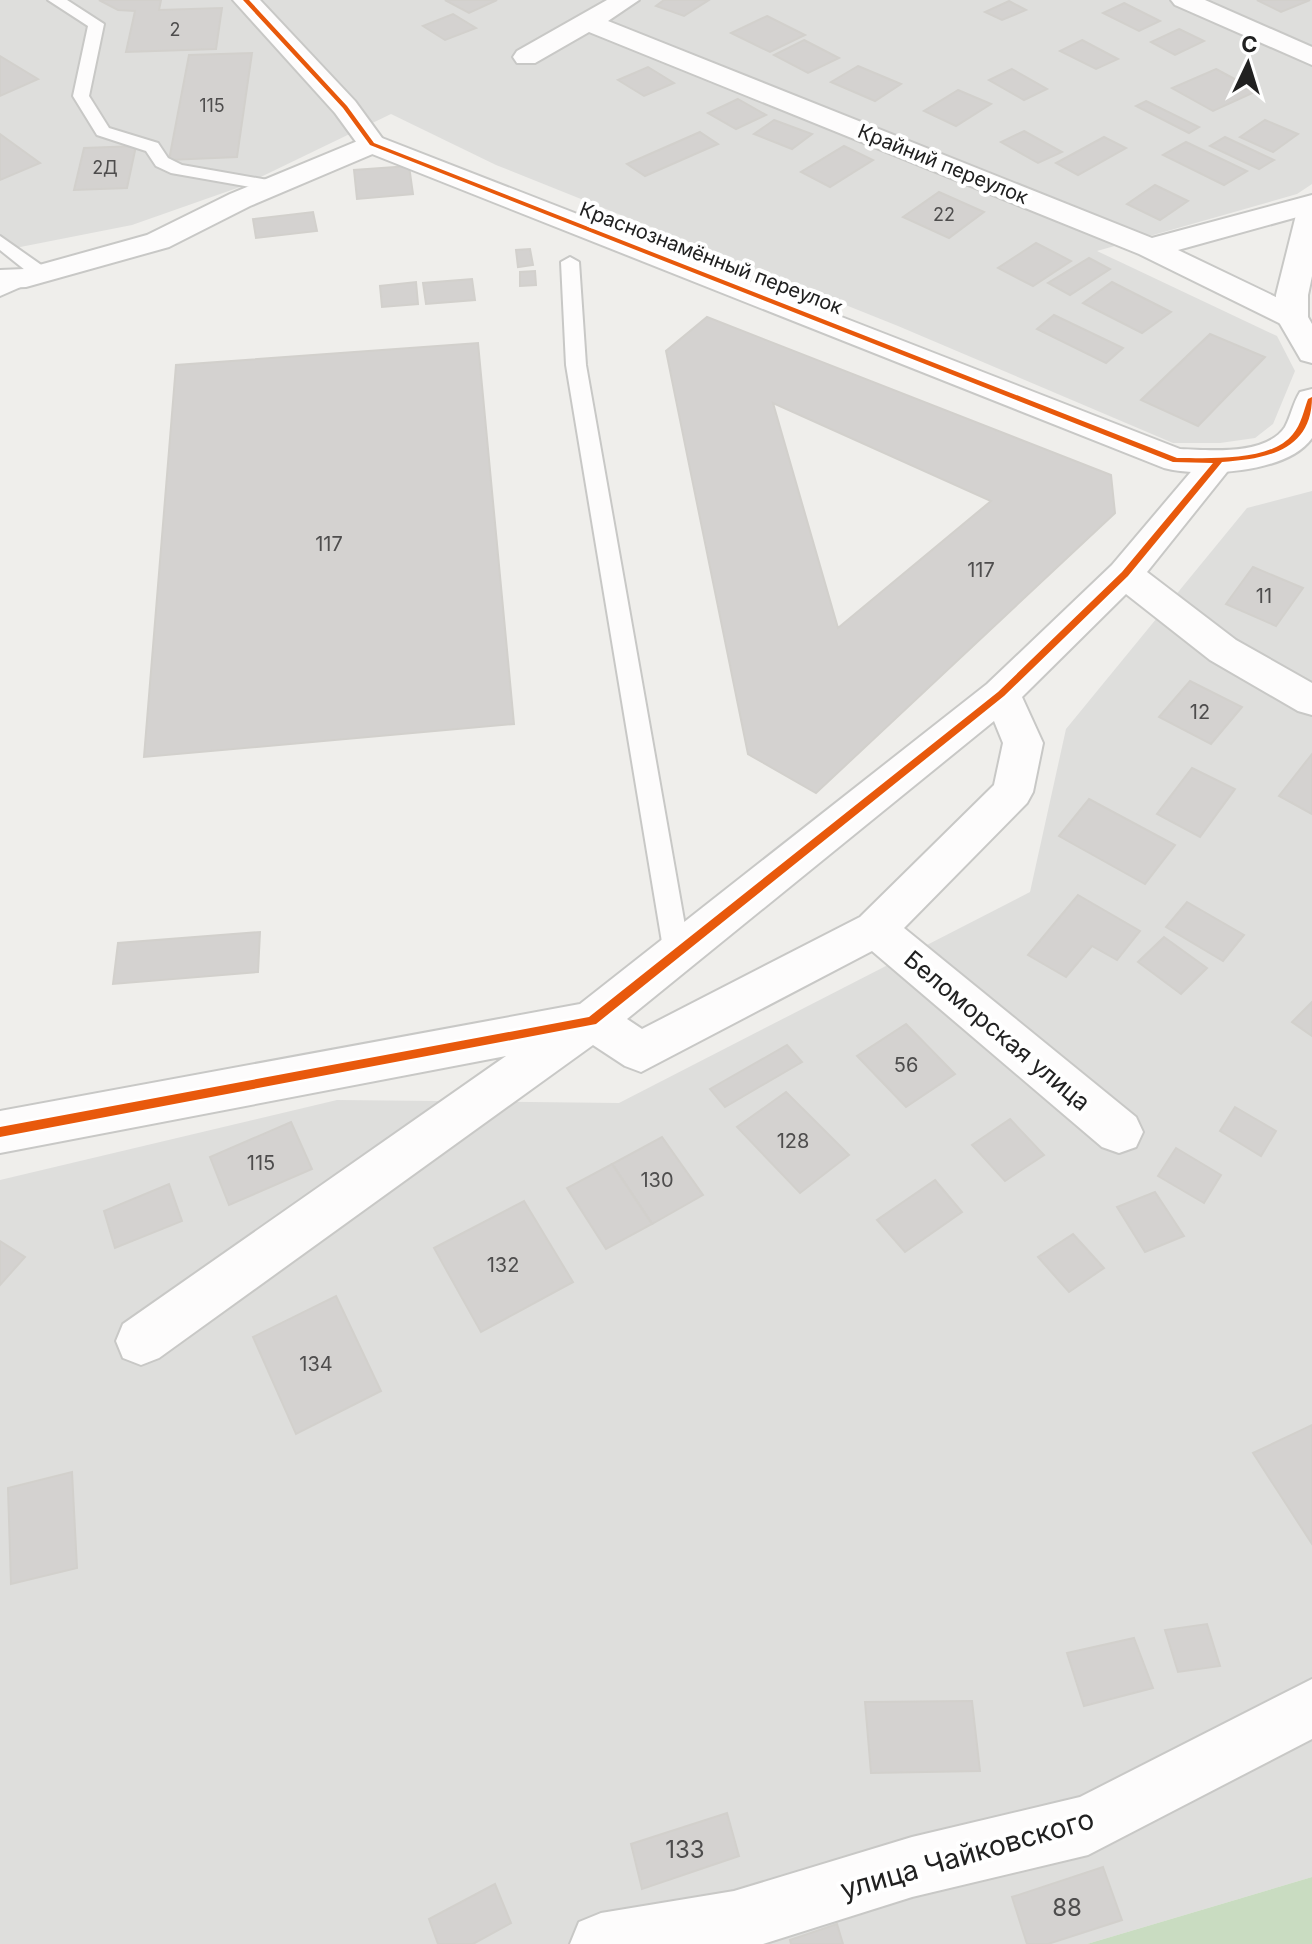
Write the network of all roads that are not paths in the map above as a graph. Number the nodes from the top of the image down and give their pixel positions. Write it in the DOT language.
graph roads {
  1 [pos="56,0"];
  2 [pos="246,0"];
  3 [pos="626,0"];
  4 [pos="1184,0"];
  5 [pos="589,23"];
  6 [pos="526,57"];
  7 [pos="1312,57"];
  8 [pos="372,144"];
  9 [pos="273,186"];
  10 [pos="1312,204"];
  11 [pos="1312,211"];
  12 [pos="0,241"];
  13 [pos="1150,248"];
  14 [pos="570,262"];
  15 [pos="13,278"];
  16 [pos="1292,317"];
  17 [pos="1311,352"];
  18 [pos="1312,399"];
  19 [pos="1218,462"];
  20 [pos="1125,574"];
  21 [pos="1001,694"];
  22 [pos="1312,701"];
  23 [pos="875,929"];
  24 [pos="677,954"];
  25 [pos="592,1021"];
  26 [pos="0,1132"];
  27 [pos="1119,1132"];
  28 [pos="141,1341"];
  29 [pos="1312,1708"];
  30 [pos="601,1944"];
  1 -- 9 [label="lane"];
  2 -- 8 [label="street"];
  3 -- 5 [label="street"];
  4 -- 7 [label="street"];
  5 -- 6 [label="street"];
  5 -- 13 [label="street, Крайний переулок"];
  8 -- 9 [label="street"];
  8 -- 19 [label="street, Краснознамённый переулок"];
  9 -- 15 [label="street"];
  10 -- 13 [label="street"];
  11 -- 16 [label="street"];
  12 -- 15 [label="lane"];
  13 -- 16 [label="street, Крайний переулок"];
  14 -- 24 [label="lane"];
  16 -- 17 [label="street"];
  18 -- 19 [label="street, Краснознамённый переулок"];
  19 -- 20 [label="street"];
  20 -- 21 [label="street"];
  20 -- 22 [label="street"];
  21 -- 23 [label="street"];
  21 -- 24 [label="street"];
  23 -- 25 [label="street"];
  23 -- 27 [label="street, Беломорская улица"];
  24 -- 25 [label="street"];
  25 -- 26 [label="street"];
  25 -- 28 [label="street"];
  29 -- 30 [label="street, улица Чайковского"];
}
